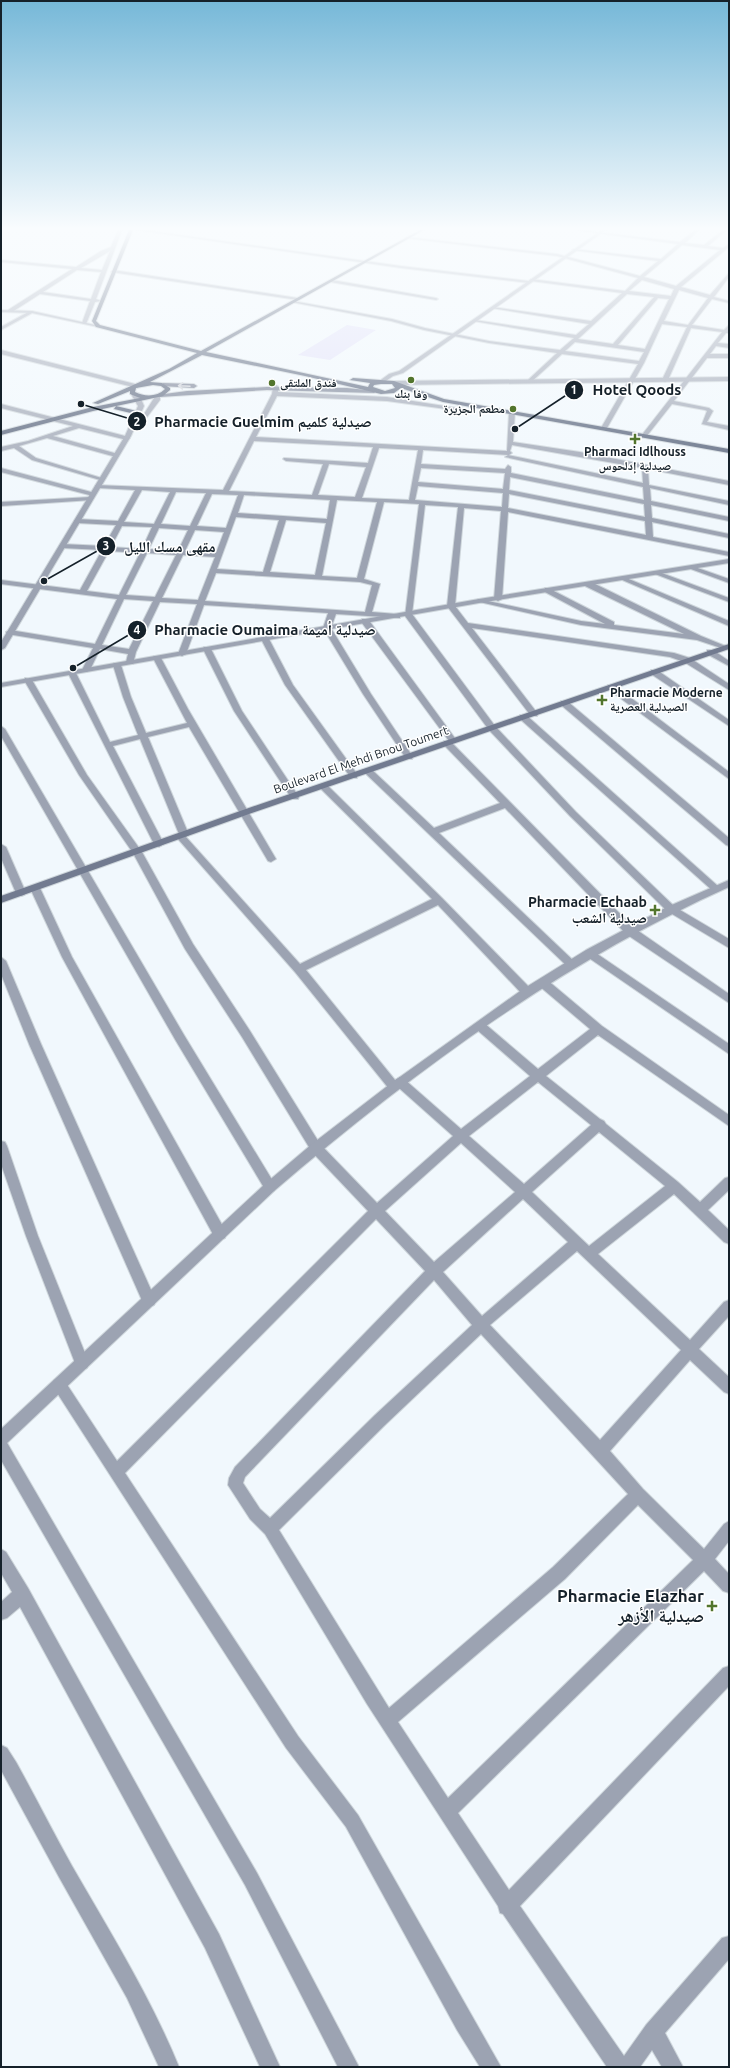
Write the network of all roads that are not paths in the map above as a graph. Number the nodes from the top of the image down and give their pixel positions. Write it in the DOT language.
graph roads {
  1 [pos="100,327"];
  2 [pos="249,327"];
  3 [pos="415,327"];
  4 [pos="467,327"];
  5 [pos="508,327"];
  6 [pos="589,327"];
  7 [pos="631,327"];
  8 [pos="659,327"];
  9 [pos="689,327"];
  10 [pos="699,327"];
  11 [pos="727,331"];
  12 [pos="455,335"];
  13 [pos="576,338"];
  14 [pos="715,344"];
  15 [pos="614,346"];
  16 [pos="729,346"];
  17 [pos="647,351"];
  18 [pos="1,352"];
  19 [pos="562,352"];
  20 [pos="202,353"];
  21 [pos="706,356"];
  22 [pos="729,356"];
  23 [pos="641,363"];
  24 [pos="171,370"];
  25 [pos="305,374"];
  26 [pos="401,375"];
  27 [pos="688,379"];
  28 [pos="729,379"];
  29 [pos="630,380"];
  30 [pos="665,380"];
  31 [pos="378,382"];
  32 [pos="408,382"];
  33 [pos="530,382"];
  34 [pos="423,383"];
  35 [pos="342,384"];
  36 [pos="163,385"];
  37 [pos="397,385"];
  38 [pos="136,386"];
  39 [pos="276,387"];
  40 [pos="290,387"];
  41 [pos="233,388"];
  42 [pos="373,391"];
  43 [pos="388,392"];
  44 [pos="134,394"];
  45 [pos="275,394"];
  46 [pos="157,396"];
  47 [pos="139,400"];
  48 [pos="443,400"];
  49 [pos="670,402"];
  50 [pos="1,406"];
  51 [pos="93,409"];
  52 [pos="461,409"];
  53 [pos="512,412"];
  54 [pos="139,413"];
  55 [pos="54,419"];
  56 [pos="78,426"];
  57 [pos="604,428"];
  58 [pos="729,428"];
  59 [pos="1,432"];
  60 [pos="644,436"];
  61 [pos="48,437"];
  62 [pos="127,437"];
  63 [pos="252,440"];
  64 [pos="509,443"];
  65 [pos="377,445"];
  66 [pos="15,446"];
  67 [pos="421,447"];
  68 [pos="1,449"];
  69 [pos="729,451"];
  70 [pos="116,455"];
  71 [pos="508,455"];
  72 [pos="286,459"];
  73 [pos="327,462"];
  74 [pos="369,465"];
  75 [pos="418,466"];
  76 [pos="646,466"];
  77 [pos="1,470"];
  78 [pos="507,472"];
  79 [pos="102,479"];
  80 [pos="729,483"];
  81 [pos="415,484"];
  82 [pos="98,486"];
  83 [pos="647,486"];
  84 [pos="139,489"];
  85 [pos="174,490"];
  86 [pos="506,491"];
  87 [pos="210,492"];
  88 [pos="224,492"];
  89 [pos="242,494"];
  90 [pos="91,497"];
  91 [pos="314,497"];
  92 [pos="334,498"];
  93 [pos="358,499"];
  94 [pos="381,500"];
  95 [pos="412,502"];
  96 [pos="648,502"];
  97 [pos="422,503"];
  98 [pos="729,503"];
  99 [pos="1,504"];
  100 [pos="461,505"];
  101 [pos="505,509"];
  102 [pos="234,515"];
  103 [pos="283,518"];
  104 [pos="729,519"];
  105 [pos="649,520"];
  106 [pos="77,521"];
  107 [pos="330,521"];
  108 [pos="119,525"];
  109 [pos="156,526"];
  110 [pos="192,528"];
  111 [pos="229,530"];
  112 [pos="729,536"];
  113 [pos="650,539"];
  114 [pos="62,546"];
  115 [pos="105,549"];
  116 [pos="144,551"];
  117 [pos="180,554"];
  118 [pos="729,554"];
  119 [pos="219,555"];
  120 [pos="729,561"];
  121 [pos="690,567"];
  122 [pos="212,571"];
  123 [pos="657,572"];
  124 [pos="266,575"];
  125 [pos="318,578"];
  126 [pos="622,578"];
  127 [pos="360,580"];
  128 [pos="729,581"];
  129 [pos="1,582"];
  130 [pos="588,584"];
  131 [pos="38,586"];
  132 [pos="548,590"];
  133 [pos="82,593"];
  134 [pos="120,597"];
  135 [pos="498,598"];
  136 [pos="158,600"];
  137 [pos="729,600"];
  138 [pos="480,601"];
  139 [pos="200,602"];
  140 [pos="451,606"];
  141 [pos="333,611"];
  142 [pos="408,614"];
  143 [pos="366,618"];
  144 [pos="729,624"];
  145 [pos="466,626"];
  146 [pos="617,627"];
  147 [pos="327,628"];
  148 [pos="10,632"];
  149 [pos="698,638"];
  150 [pos="265,639"];
  151 [pos="727,646"];
  152 [pos="97,647"];
  153 [pos="1,648"];
  154 [pos="207,649"];
  155 [pos="132,652"];
  156 [pos="710,652"];
  157 [pos="182,654"];
  158 [pos="157,658"];
  159 [pos="687,660"];
  160 [pos="130,662"];
  161 [pos="729,664"];
  162 [pos="117,665"];
  163 [pos="86,670"];
  164 [pos="654,672"];
  165 [pos="72,673"];
  166 [pos="28,680"];
  167 [pos="1,685"];
  168 [pos="611,687"];
  169 [pos="729,688"];
  170 [pos="564,703"];
  171 [pos="534,714"];
  172 [pos="523,718"];
  173 [pos="191,724"];
  174 [pos="729,724"];
  175 [pos="492,728"];
  176 [pos="1,729"];
  177 [pos="143,737"];
  178 [pos="450,742"];
  179 [pos="108,745"];
  180 [pos="409,757"];
  181 [pos="368,771"];
  182 [pos="354,776"];
  183 [pos="729,776"];
  184 [pos="324,786"];
  185 [pos="295,797"];
  186 [pos="506,804"];
  187 [pos="246,812"];
  188 [pos="434,832"];
  189 [pos="182,836"];
  190 [pos="729,843"];
  191 [pos="159,844"];
  192 [pos="1,848"];
  193 [pos="137,852"];
  194 [pos="271,859"];
  195 [pos="82,871"];
  196 [pos="729,883"];
  197 [pos="35,888"];
  198 [pos="716,889"];
  199 [pos="21,893"];
  200 [pos="1,900"];
  201 [pos="439,900"];
  202 [pos="671,908"];
  203 [pos="630,931"];
  204 [pos="729,944"];
  205 [pos="590,953"];
  206 [pos="1,962"];
  207 [pos="572,964"];
  208 [pos="299,969"];
  209 [pos="542,982"];
  210 [pos="527,992"];
  211 [pos="729,999"];
  212 [pos="480,1026"];
  213 [pos="598,1029"];
  214 [pos="729,1050"];
  215 [pos="538,1075"];
  216 [pos="397,1085"];
  217 [pos="729,1121"];
  218 [pos="600,1124"];
  219 [pos="461,1136"];
  220 [pos="1,1146"];
  221 [pos="316,1148"];
  222 [pos="729,1182"];
  223 [pos="674,1186"];
  224 [pos="270,1187"];
  225 [pos="524,1192"];
  226 [pos="700,1210"];
  227 [pos="376,1211"];
  228 [pos="220,1234"];
  229 [pos="729,1238"];
  230 [pos="577,1242"];
  231 [pos="589,1254"];
  232 [pos="434,1271"];
  233 [pos="149,1301"];
  234 [pos="729,1306"];
  235 [pos="480,1325"];
  236 [pos="691,1351"];
  237 [pos="82,1363"];
  238 [pos="59,1385"];
  239 [pos="729,1387"];
  240 [pos="1,1439"];
  241 [pos="1,1446"];
  242 [pos="600,1451"];
  243 [pos="116,1472"];
  244 [pos="638,1494"];
  245 [pos="729,1529"];
  246 [pos="270,1530"];
  247 [pos="1,1557"];
  248 [pos="705,1559"];
  249 [pos="729,1585"];
  250 [pos="22,1594"];
  251 [pos="1,1612"];
  252 [pos="729,1674"];
  253 [pos="386,1720"];
  254 [pos="1,1754"];
  255 [pos="446,1812"];
  256 [pos="507,1906"];
  257 [pos="729,1945"];
  258 [pos="653,2032"];
  259 [pos="170,2067"];
  260 [pos="270,2067"];
  261 [pos="349,2067"];
  262 [pos="491,2067"];
  263 [pos="619,2067"];
  264 [pos="628,2067"];
  265 [pos="673,2067"];
  1 -- 20 [label="main road"];
  2 -- 20 [label="main road"];
  3 -- 12 [label="street"];
  4 -- 12 [label="street"];
  5 -- 13 [label="street"];
  6 -- 13 [label="street"];
  7 -- 15 [label="street"];
  8 -- 17 [label="street"];
  9 -- 30 [label="street"];
  10 -- 11 [label="street"];
  11 -- 14 [label="street"];
  12 -- 19 [label="street"];
  12 -- 26 [label="street"];
  13 -- 15 [label="street"];
  13 -- 19 [label="street"];
  14 -- 16 [label="street"];
  14 -- 21 [label="street"];
  15 -- 17 [label="street"];
  17 -- 23 [label="street"];
  18 -- 38 [label="street"];
  19 -- 23 [label="street"];
  19 -- 33 [label="street"];
  20 -- 24 [label="main road"];
  20 -- 25 [label="main road"];
  21 -- 22 [label="street"];
  21 -- 27 [label="street"];
  23 -- 29 [label="street"];
  24 -- 36 [label="main road"];
  24 -- 38 [label="main road"];
  25 -- 31 [label="main road"];
  25 -- 35 [label="main road"];
  26 -- 31 [label="street"];
  26 -- 32 [label="street"];
  26 -- 37 [label="street"];
  27 -- 28 [label="street"];
  27 -- 30 [label="street"];
  27 -- 49 [label="street"];
  29 -- 30 [label="street"];
  29 -- 33 [label="street"];
  29 -- 57 [label="street"];
  31 -- 35 [label="main road"];
  31 -- 37 [label="main road"];
  31 -- 42 [label="main road"];
  32 -- 34 [label="street"];
  32 -- 37 [label="street"];
  33 -- 34 [label="street"];
  34 -- 37 [label="street"];
  35 -- 40 [label="main road"];
  35 -- 42 [label="main road"];
  36 -- 38 [label="main road"];
  41 -- 36 [label="main road, one-way"];
  36 -- 46 [label="main road"];
  37 -- 43 [label="main road"];
  37 -- 48 [label="main road"];
  38 -- 44 [label="main road"];
  38 -- 55 [label="main road"];
  39 -- 40 [label="main road"];
  39 -- 41 [label="main road"];
  39 -- 45 [label="street"];
  40 -- 42 [label="main road"];
  41 -- 46 [label="main road"];
  42 -- 43 [label="main road"];
  43 -- 48 [label="main road"];
  44 -- 46 [label="main road"];
  44 -- 47 [label="street"];
  45 -- 52 [label="street"];
  45 -- 63 [label="street"];
  46 -- 47 [label="main road"];
  46 -- 62 [label="street"];
  47 -- 51 [label="main road"];
  47 -- 54 [label="street"];
  48 -- 53 [label="main road"];
  49 -- 58 [label="street"];
  49 -- 60 [label="street"];
  50 -- 55 [label="street"];
  51 -- 54 [label="main road"];
  51 -- 55 [label="main road"];
  53 -- 57 [label="main road"];
  53 -- 64 [label="street"];
  54 -- 62 [label="street"];
  55 -- 56 [label="street"];
  55 -- 59 [label="main road"];
  56 -- 61 [label="street"];
  56 -- 62 [label="street"];
  57 -- 60 [label="main road"];
  60 -- 69 [label="main road"];
  61 -- 66 [label="street"];
  61 -- 70 [label="street"];
  62 -- 70 [label="street"];
  63 -- 65 [label="street"];
  63 -- 88 [label="street"];
  64 -- 71 [label="street"];
  64 -- 76 [label="street"];
  65 -- 67 [label="street"];
  65 -- 74 [label="street"];
  66 -- 68 [label="street"];
  66 -- 79 [label="street"];
  67 -- 71 [label="street"];
  67 -- 75 [label="street"];
  70 -- 79 [label="street"];
  71 -- 78 [label="street"];
  71 -- 83 [label="street"];
  72 -- 73 [label="street"];
  73 -- 74 [label="street"];
  73 -- 91 [label="street"];
  74 -- 93 [label="street"];
  75 -- 78 [label="street"];
  75 -- 81 [label="street"];
  76 -- 80 [label="street"];
  76 -- 83 [label="street"];
  77 -- 90 [label="street"];
  78 -- 86 [label="street"];
  78 -- 96 [label="street"];
  79 -- 82 [label="street"];
  81 -- 86 [label="street"];
  81 -- 95 [label="street"];
  82 -- 84 [label="street"];
  82 -- 90 [label="street"];
  83 -- 96 [label="street"];
  83 -- 98 [label="street"];
  84 -- 85 [label="street"];
  84 -- 108 [label="street"];
  85 -- 87 [label="street"];
  85 -- 109 [label="street"];
  86 -- 101 [label="street"];
  86 -- 105 [label="street"];
  87 -- 88 [label="street"];
  87 -- 110 [label="street"];
  88 -- 89 [label="street"];
  89 -- 91 [label="street"];
  89 -- 102 [label="street"];
  90 -- 99 [label="street"];
  90 -- 106 [label="street"];
  91 -- 92 [label="street"];
  92 -- 93 [label="street"];
  92 -- 107 [label="street"];
  93 -- 94 [label="street"];
  94 -- 95 [label="street"];
  94 -- 127 [label="street"];
  95 -- 97 [label="street"];
  96 -- 104 [label="street"];
  96 -- 105 [label="street"];
  97 -- 100 [label="street"];
  97 -- 142 [label="street"];
  100 -- 101 [label="street"];
  100 -- 140 [label="street"];
  101 -- 113 [label="street"];
  101 -- 135 [label="street"];
  102 -- 103 [label="street"];
  102 -- 111 [label="street"];
  103 -- 107 [label="street"];
  103 -- 124 [label="street"];
  105 -- 112 [label="street"];
  105 -- 113 [label="street"];
  106 -- 108 [label="street"];
  106 -- 114 [label="street"];
  107 -- 125 [label="street"];
  108 -- 109 [label="street"];
  108 -- 115 [label="street"];
  109 -- 110 [label="street"];
  109 -- 116 [label="street"];
  110 -- 111 [label="street"];
  110 -- 117 [label="street"];
  111 -- 119 [label="street"];
  113 -- 118 [label="street"];
  114 -- 115 [label="street"];
  114 -- 131 [label="street"];
  115 -- 116 [label="street"];
  115 -- 133 [label="street"];
  116 -- 117 [label="street"];
  116 -- 134 [label="street"];
  117 -- 119 [label="street"];
  117 -- 136 [label="street"];
  119 -- 122 [label="street"];
  120 -- 121 [label="street"];
  121 -- 123 [label="street"];
  121 -- 128 [label="street"];
  122 -- 124 [label="street"];
  122 -- 139 [label="street"];
  123 -- 126 [label="street"];
  123 -- 137 [label="street"];
  124 -- 125 [label="street"];
  125 -- 127 [label="street"];
  126 -- 130 [label="street"];
  126 -- 144 [label="street"];
  127 -- 143 [label="street"];
  129 -- 131 [label="street"];
  130 -- 132 [label="street"];
  130 -- 149 [label="street"];
  131 -- 133 [label="street"];
  131 -- 148 [label="street"];
  132 -- 135 [label="street"];
  132 -- 146 [label="street"];
  133 -- 134 [label="street"];
  134 -- 136 [label="street"];
  134 -- 152 [label="street"];
  135 -- 138 [label="street"];
  136 -- 139 [label="street"];
  136 -- 155 [label="street"];
  138 -- 140 [label="street"];
  138 -- 146 [label="street"];
  139 -- 141 [label="street"];
  139 -- 157 [label="street"];
  140 -- 142 [label="street"];
  140 -- 145 [label="street"];
  141 -- 143 [label="street"];
  141 -- 147 [label="street"];
  142 -- 143 [label="street"];
  142 -- 175 [label="street"];
  143 -- 147 [label="street"];
  143 -- 178 [label="street"];
  145 -- 159 [label="street"];
  145 -- 171 [label="street"];
  146 -- 149 [label="street"];
  147 -- 150 [label="street"];
  147 -- 180 [label="street"];
  148 -- 152 [label="street"];
  148 -- 153 [label="street"];
  149 -- 151 [label="street"];
  150 -- 154 [label="street"];
  150 -- 182 [label="street"];
  151 -- 156 [label="main road, Boulevard El Mehdi Bnou Toumert"];
  152 -- 155 [label="street"];
  152 -- 163 [label="street"];
  154 -- 157 [label="street"];
  154 -- 185 [label="street"];
  155 -- 160 [label="street"];
  156 -- 159 [label="main road, Boulevard El Mehdi Bnou Toumert"];
  156 -- 161 [label="street"];
  157 -- 158 [label="street"];
  158 -- 160 [label="street"];
  158 -- 173 [label="street"];
  159 -- 164 [label="main road, Boulevard El Mehdi Bnou Toumert"];
  159 -- 169 [label="street"];
  160 -- 162 [label="street"];
  162 -- 163 [label="street"];
  162 -- 177 [label="street"];
  163 -- 165 [label="street"];
  164 -- 168 [label="main road, Boulevard El Mehdi Bnou Toumert"];
  164 -- 174 [label="street"];
  165 -- 166 [label="street"];
  165 -- 179 [label="street"];
  166 -- 167 [label="street"];
  166 -- 193 [label="street"];
  168 -- 170 [label="main road, Boulevard El Mehdi Bnou Toumert"];
  168 -- 183 [label="street"];
  170 -- 171 [label="main road, Boulevard El Mehdi Bnou Toumert"];
  170 -- 190 [label="street"];
  171 -- 172 [label="main road, Boulevard El Mehdi Bnou Toumert"];
  172 -- 175 [label="main road, Boulevard El Mehdi Bnou Toumert"];
  172 -- 198 [label="street"];
  173 -- 177 [label="street"];
  173 -- 187 [label="street"];
  175 -- 178 [label="main road, Boulevard El Mehdi Bnou Toumert"];
  175 -- 202 [label="street"];
  176 -- 195 [label="street"];
  177 -- 179 [label="street"];
  177 -- 189 [label="street"];
  178 -- 180 [label="main road, Boulevard El Mehdi Bnou Toumert"];
  178 -- 186 [label="street"];
  179 -- 191 [label="street"];
  180 -- 181 [label="main road, Boulevard El Mehdi Bnou Toumert"];
  181 -- 182 [label="main road, Boulevard El Mehdi Bnou Toumert"];
  181 -- 188 [label="street"];
  182 -- 184 [label="main road, Boulevard El Mehdi Bnou Toumert"];
  184 -- 185 [label="main road, Boulevard El Mehdi Bnou Toumert"];
  184 -- 201 [label="street"];
  185 -- 187 [label="main road, Boulevard El Mehdi Bnou Toumert"];
  186 -- 188 [label="street"];
  186 -- 203 [label="street"];
  187 -- 189 [label="main road, Boulevard El Mehdi Bnou Toumert"];
  187 -- 194 [label="street"];
  188 -- 207 [label="street"];
  189 -- 191 [label="main road, Boulevard El Mehdi Bnou Toumert"];
  189 -- 208 [label="street"];
  191 -- 193 [label="main road, Boulevard El Mehdi Bnou Toumert"];
  192 -- 199 [label="street"];
  193 -- 195 [label="main road, Boulevard El Mehdi Bnou Toumert"];
  193 -- 221 [label="street"];
  195 -- 197 [label="main road, Boulevard El Mehdi Bnou Toumert"];
  195 -- 224 [label="street"];
  196 -- 198 [label="street"];
  197 -- 199 [label="main road, Boulevard El Mehdi Bnou Toumert"];
  197 -- 228 [label="street"];
  198 -- 202 [label="street"];
  199 -- 200 [label="main road, Boulevard El Mehdi Bnou Toumert"];
  201 -- 208 [label="street"];
  201 -- 210 [label="street"];
  202 -- 203 [label="street"];
  202 -- 204 [label="street"];
  203 -- 205 [label="street"];
  203 -- 211 [label="street"];
  205 -- 207 [label="street"];
  205 -- 214 [label="street"];
  206 -- 233 [label="street"];
  207 -- 209 [label="street"];
  208 -- 216 [label="street"];
  209 -- 210 [label="street"];
  209 -- 213 [label="street"];
  210 -- 212 [label="street"];
  212 -- 215 [label="street"];
  212 -- 216 [label="street"];
  213 -- 215 [label="street"];
  213 -- 217 [label="street"];
  215 -- 218 [label="street"];
  215 -- 219 [label="street"];
  216 -- 219 [label="street"];
  216 -- 221 [label="street"];
  218 -- 223 [label="street"];
  218 -- 225 [label="street"];
  219 -- 225 [label="street"];
  219 -- 227 [label="street"];
  220 -- 237 [label="street"];
  221 -- 224 [label="street"];
  221 -- 227 [label="street"];
  222 -- 226 [label="street"];
  223 -- 226 [label="street"];
  223 -- 231 [label="street"];
  224 -- 228 [label="street"];
  225 -- 230 [label="street"];
  225 -- 232 [label="street"];
  226 -- 229 [label="street"];
  227 -- 232 [label="street"];
  227 -- 243 [label="street"];
  228 -- 233 [label="street"];
  230 -- 231 [label="street"];
  230 -- 235 [label="street"];
  231 -- 236 [label="street"];
  232 -- 235 [label="street"];
  232 -- 246 [label="street"];
  233 -- 237 [label="street"];
  234 -- 236 [label="street"];
  235 -- 242 [label="street"];
  235 -- 246 [label="street"];
  236 -- 239 [label="street"];
  236 -- 242 [label="street"];
  237 -- 238 [label="street"];
  238 -- 240 [label="street"];
  238 -- 243 [label="street"];
  241 -- 261 [label="street"];
  242 -- 244 [label="street"];
  243 -- 262 [label="street"];
  244 -- 248 [label="street"];
  244 -- 253 [label="street"];
  245 -- 248 [label="street"];
  246 -- 253 [label="street"];
  247 -- 250 [label="street"];
  248 -- 249 [label="street"];
  248 -- 255 [label="street"];
  250 -- 251 [label="street"];
  250 -- 260 [label="street"];
  252 -- 256 [label="street"];
  253 -- 255 [label="street"];
  254 -- 259 [label="street"];
  255 -- 256 [label="street"];
  256 -- 263 [label="street"];
  257 -- 258 [label="street"];
  258 -- 264 [label="street"];
  258 -- 265 [label="street"];
}
